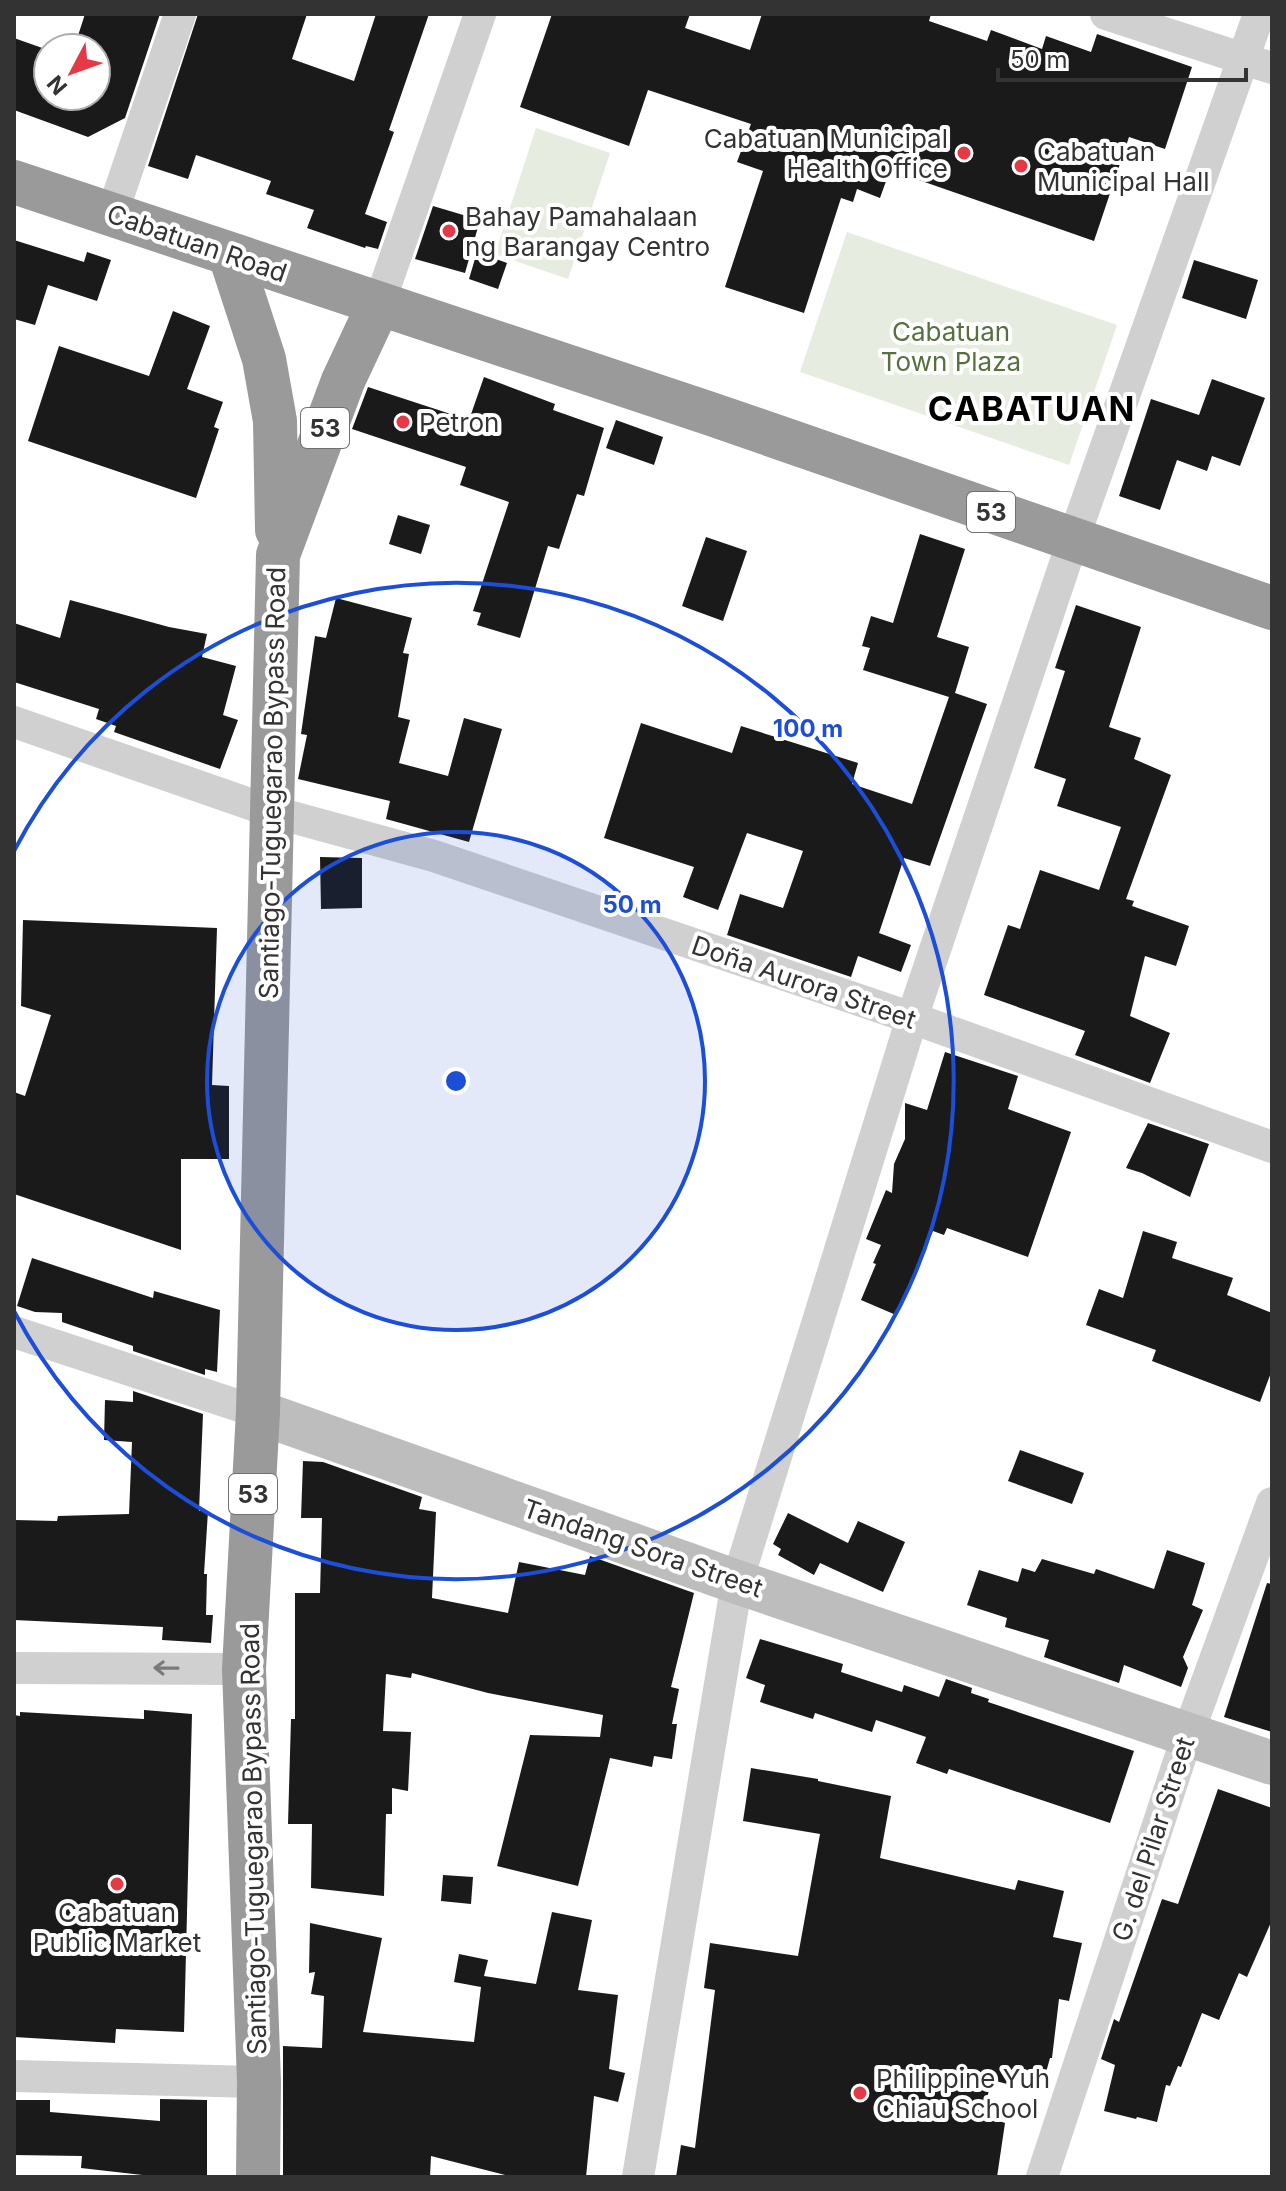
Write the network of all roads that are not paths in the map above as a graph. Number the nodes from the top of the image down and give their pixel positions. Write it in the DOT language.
graph roads {
  1 [pos="180,14"];
  2 [pos="480,14"];
  3 [pos="1106,14"];
  4 [pos="1259,14"];
  5 [pos="1258,63"];
  6 [pos="14,182"];
  7 [pos="112,214"];
  8 [pos="230,255"];
  9 [pos="379,304"];
  10 [pos="1073,540"];
  11 [pos="278,555"];
  12 [pos="1272,608"];
  13 [pos="14,722"];
  14 [pos="270,811"];
  15 [pos="912,1018"];
  16 [pos="1272,1147"];
  17 [pos="14,1332"];
  18 [pos="258,1412"];
  19 [pos="1272,1503"];
  20 [pos="737,1582"];
  21 [pos="14,1668"];
  22 [pos="244,1669"];
  23 [pos="1188,1734"];
  24 [pos="1272,1763"];
  25 [pos="14,2076"];
  26 [pos="259,2082"];
  27 [pos="258,2177"];
  28 [pos="638,2177"];
  29 [pos="1042,2177"];
  1 -- 7 [label="street"];
  2 -- 9 [label="street"];
  3 -- 5 [label="street"];
  4 -- 5 [label="street"];
  5 -- 10 [label="street"];
  6 -- 7 [label="highway, Cabatuan Road / 53"];
  7 -- 8 [label="highway, Cabatuan Road / 53"];
  8 -- 9 [label="highway, Cabatuan Road / 53"];
  8 -- 11 [label="highway"];
  9 -- 10 [label="highway, 53"];
  9 -- 11 [label="highway, Santiago-Tuguegarao Bypass Road / 53"];
  10 -- 12 [label="highway, 53"];
  10 -- 15 [label="street"];
  11 -- 14 [label="highway, Santiago-Tuguegarao Bypass Road / 53"];
  13 -- 14 [label="street, Doña Aurora Street"];
  14 -- 15 [label="street, Doña Aurora Street"];
  14 -- 18 [label="highway, Santiago-Tuguegarao Bypass Road / 53"];
  15 -- 16 [label="street, Doña Aurora Street"];
  15 -- 20 [label="street"];
  17 -- 18 [label="street, Tandang Sora Street"];
  18 -- 20 [label="street, Tandang Sora Street"];
  18 -- 22 [label="highway, Santiago-Tuguegarao Bypass Road / 53"];
  19 -- 23 [label="street, G. del Pilar Street"];
  20 -- 23 [label="street, Tandang Sora Street"];
  20 -- 28 [label="street"];
  22 -- 21 [label="street, one-way"];
  22 -- 26 [label="highway, Santiago-Tuguegarao Bypass Road / 53"];
  23 -- 24 [label="street, Tandang Sora Street"];
  23 -- 29 [label="street, G. del Pilar Street"];
  25 -- 26 [label="street"];
  26 -- 27 [label="highway, Santiago-Tuguegarao Bypass Road / 53"];
}
